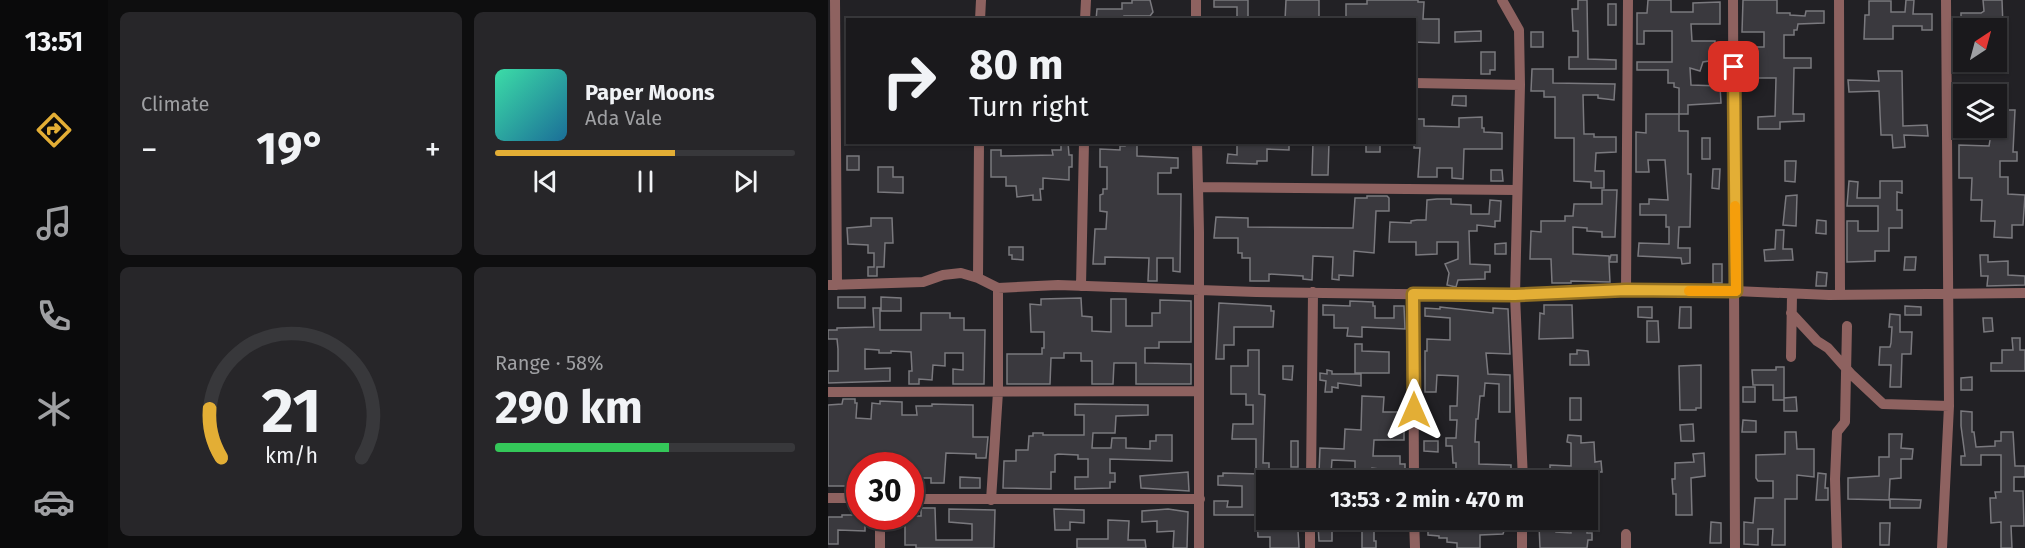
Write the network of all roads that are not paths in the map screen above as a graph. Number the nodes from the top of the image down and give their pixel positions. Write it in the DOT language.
graph roads {
  1 [pos="835,0"];
  2 [pos="981,0"];
  3 [pos="1086,0"];
  4 [pos="1196,0"];
  5 [pos="1628,0"];
  6 [pos="1733,0"];
  7 [pos="1839,0"];
  8 [pos="1946,0"];
  9 [pos="1503,1"];
  10 [pos="980,18"];
  11 [pos="1085,18"];
  12 [pos="1196,18"];
  13 [pos="1416,83"];
  14 [pos="1520,85"];
  15 [pos="979,144"];
  16 [pos="1084,144"];
  17 [pos="1197,144"];
  18 [pos="1197,187"];
  19 [pos="1516,190"];
  20 [pos="978,278"];
  21 [pos="833,285"];
  22 [pos="1081,286"];
  23 [pos="998,288"];
  24 [pos="1199,288"];
  25 [pos="1626,290"];
  26 [pos="1736,291"];
  27 [pos="1313,292"];
  28 [pos="2025,293"];
  29 [pos="1413,294"];
  30 [pos="1949,294"];
  31 [pos="1515,295"];
  32 [pos="1792,295"];
  33 [pos="1840,295"];
  34 [pos="1791,313"];
  35 [pos="1847,326"];
  36 [pos="1791,357"];
  37 [pos="1846,369"];
  38 [pos="1199,391"];
  39 [pos="828,392"];
  40 [pos="998,392"];
  41 [pos="1949,406"];
  42 [pos="1311,470"];
  43 [pos="1414,470"];
  44 [pos="1523,470"];
  45 [pos="828,498"];
  46 [pos="846,498"];
  47 [pos="924,499"];
  48 [pos="1200,499"];
  49 [pos="991,500"];
  50 [pos="880,530"];
  51 [pos="1310,530"];
  52 [pos="1414,530"];
  53 [pos="1522,530"];
  54 [pos="1626,534"];
  55 [pos="880,548"];
  56 [pos="1199,548"];
  57 [pos="1310,548"];
  58 [pos="1415,548"];
  59 [pos="1522,548"];
  60 [pos="1626,548"];
  61 [pos="1735,548"];
  62 [pos="1837,548"];
  63 [pos="1942,548"];
  1 -- 21 [label="street"];
  2 -- 10 [label="street"];
  3 -- 11 [label="street"];
  4 -- 12 [label="street"];
  5 -- 25 [label="street"];
  6 -- 26 [label="street"];
  7 -- 33 [label="street"];
  8 -- 30 [label="street"];
  9 -- 14 [label="street"];
  13 -- 14 [label="street"];
  14 -- 19 [label="street"];
  15 -- 20 [label="street"];
  16 -- 22 [label="street"];
  17 -- 18 [label="street"];
  18 -- 19 [label="street"];
  18 -- 24 [label="street"];
  19 -- 31 [label="street"];
  20 -- 21 [label="street"];
  20 -- 23 [label="street"];
  22 -- 23 [label="street"];
  22 -- 24 [label="street"];
  23 -- 40 [label="street"];
  24 -- 27 [label="street"];
  24 -- 38 [label="street"];
  25 -- 26 [label="street"];
  25 -- 31 [label="street"];
  26 -- 32 [label="street"];
  26 -- 61 [label="street"];
  27 -- 29 [label="street"];
  27 -- 42 [label="street"];
  28 -- 30 [label="street"];
  29 -- 31 [label="street"];
  29 -- 43 [label="street"];
  30 -- 33 [label="street"];
  30 -- 41 [label="street"];
  31 -- 44 [label="street"];
  32 -- 33 [label="street"];
  32 -- 34 [label="street"];
  34 -- 36 [label="street"];
  34 -- 37 [label="street"];
  35 -- 37 [label="street"];
  37 -- 41 [label="street"];
  37 -- 62 [label="street"];
  38 -- 40 [label="street"];
  38 -- 48 [label="street"];
  39 -- 40 [label="street"];
  40 -- 49 [label="street"];
  41 -- 63 [label="street"];
  45 -- 46 [label="street"];
  47 -- 49 [label="street"];
  48 -- 49 [label="street"];
  48 -- 56 [label="street"];
  50 -- 55 [label="street"];
  51 -- 57 [label="street"];
  52 -- 58 [label="street"];
  53 -- 59 [label="street"];
  54 -- 60 [label="street"];
}
